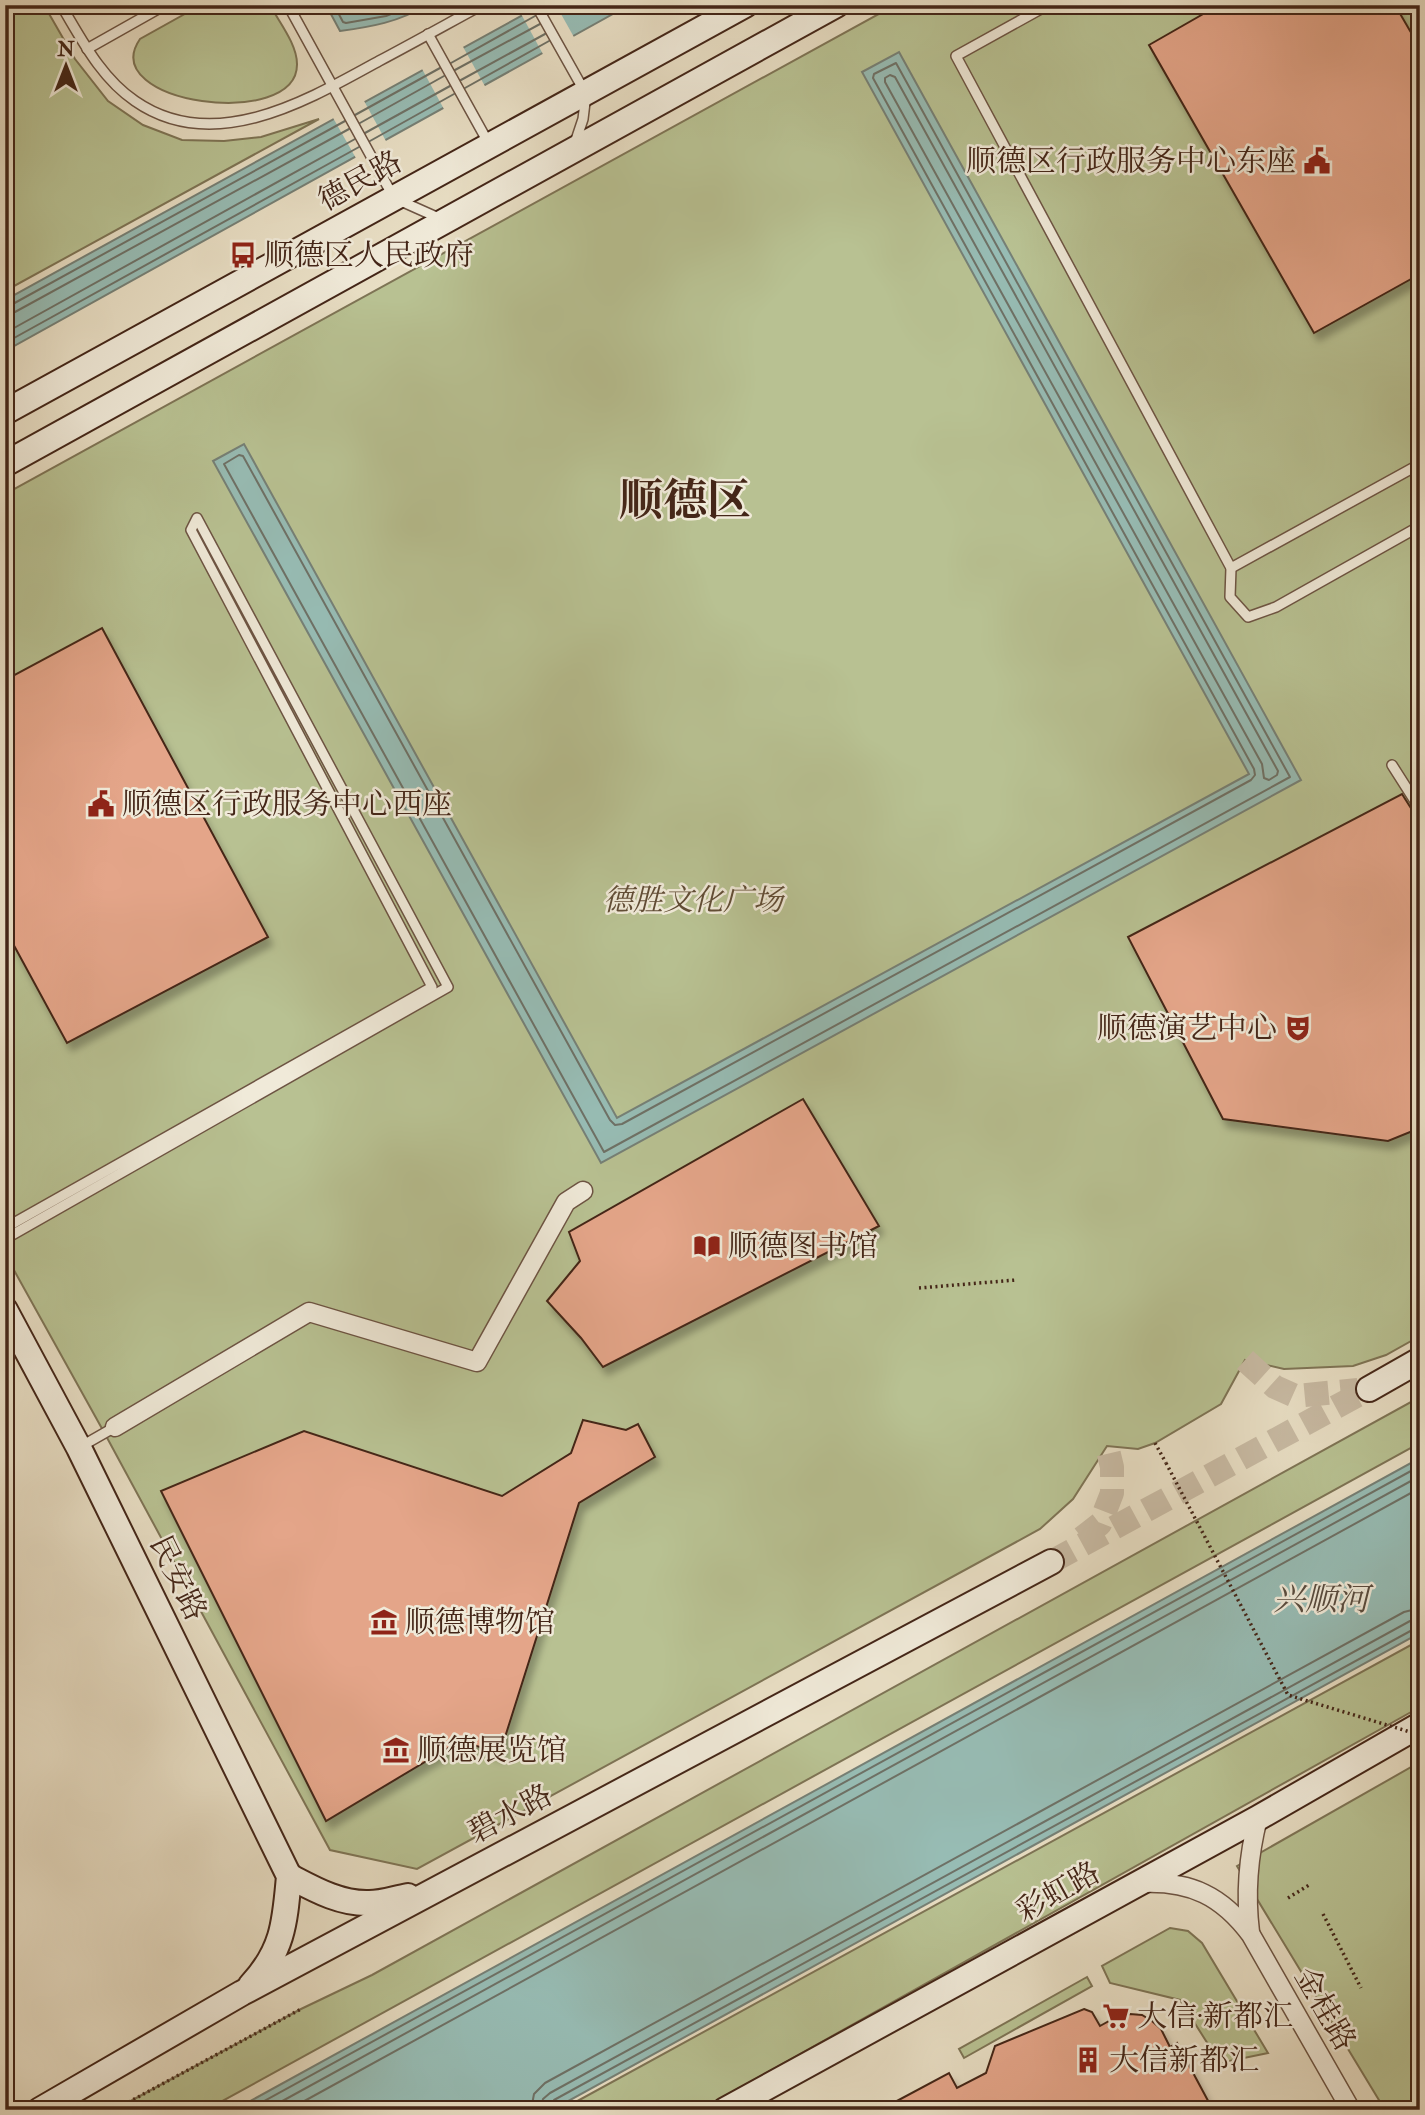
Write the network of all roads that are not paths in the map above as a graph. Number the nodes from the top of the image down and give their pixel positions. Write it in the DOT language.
graph roads {
  1 [pos="61,5"];
  2 [pos="165,5"];
  3 [pos="288,5"];
  4 [pos="482,5"];
  5 [pos="536,5"];
  6 [pos="745,5"];
  7 [pos="836,5"];
  8 [pos="1048,5"];
  9 [pos="428,34"];
  10 [pos="87,49"];
  11 [pos="332,87"];
  12 [pos="586,94"];
  13 [pos="489,146"];
  14 [pos="570,152"];
  15 [pos="394,198"];
  16 [pos="446,221"];
  17 [pos="5,412"];
  18 [pos="5,464"];
  19 [pos="1420,464"];
  20 [pos="1420,526"];
  21 [pos="1231,568"];
  22 [pos="1392,765"];
  23 [pos="1420,809"];
  24 [pos="583,1191"];
  25 [pos="5,1228"];
  26 [pos="5,1239"];
  27 [pos="5,1310"];
  28 [pos="5,1354"];
  29 [pos="1420,1360"];
  30 [pos="38,1370"];
  31 [pos="1370,1389"];
  32 [pos="115,1427"];
  33 [pos="79,1448"];
  34 [pos="1051,1562"];
  35 [pos="1420,1725"];
  36 [pos="1258,1818"];
  37 [pos="289,1876"];
  38 [pos="1139,1884"];
  39 [pos="431,1892"];
  40 [pos="1251,1935"];
  41 [pos="242,1993"];
  42 [pos="40,2110"];
  43 [pos="725,2110"];
  44 [pos="1350,2110"];
  1 -- 10 [label="lane"];
  2 -- 10 [label="lane"];
  3 -- 11 [label="lane"];
  4 -- 9 [label="lane"];
  5 -- 12 [label="lane"];
  6 -- 12 [label="main road, 德民路"];
  7 -- 14 [label="main road"];
  8 -- 21 [label="lane"];
  9 -- 11 [label="lane"];
  9 -- 13 [label="lane"];
  10 -- 11 [label="lane"];
  11 -- 15 [label="lane"];
  12 -- 13 [label="main road, 德民路"];
  12 -- 14 [label="lane"];
  13 -- 15 [label="main road, 德民路"];
  14 -- 16 [label="main road"];
  15 -- 16 [label="lane"];
  15 -- 17 [label="main road, 德民路"];
  16 -- 18 [label="main road"];
  19 -- 21 [label="lane"];
  20 -- 21 [label="lane"];
  22 -- 23 [label="lane"];
  24 -- 32 [label="street"];
  25 -- 26 [label="lane"];
  27 -- 30 [label="main road, 民安路"];
  28 -- 30 [label="main road"];
  29 -- 31 [label="main road"];
  30 -- 33 [label="main road, 民安路"];
  32 -- 33 [label="lane"];
  33 -- 37 [label="main road, 民安路"];
  34 -- 39 [label="main road, 碧水路"];
  35 -- 36 [label="main road, 彩虹路"];
  36 -- 38 [label="main road, 彩虹路"];
  36 -- 40 [label="street, 金桂路"];
  37 -- 39 [label="main road"];
  37 -- 41 [label="main road"];
  38 -- 40 [label="street, 金桂路"];
  38 -- 43 [label="main road, 彩虹路"];
  39 -- 41 [label="main road, 碧水路"];
  40 -- 44 [label="street, 金桂路"];
  41 -- 42 [label="main road, 碧水路"];
}
